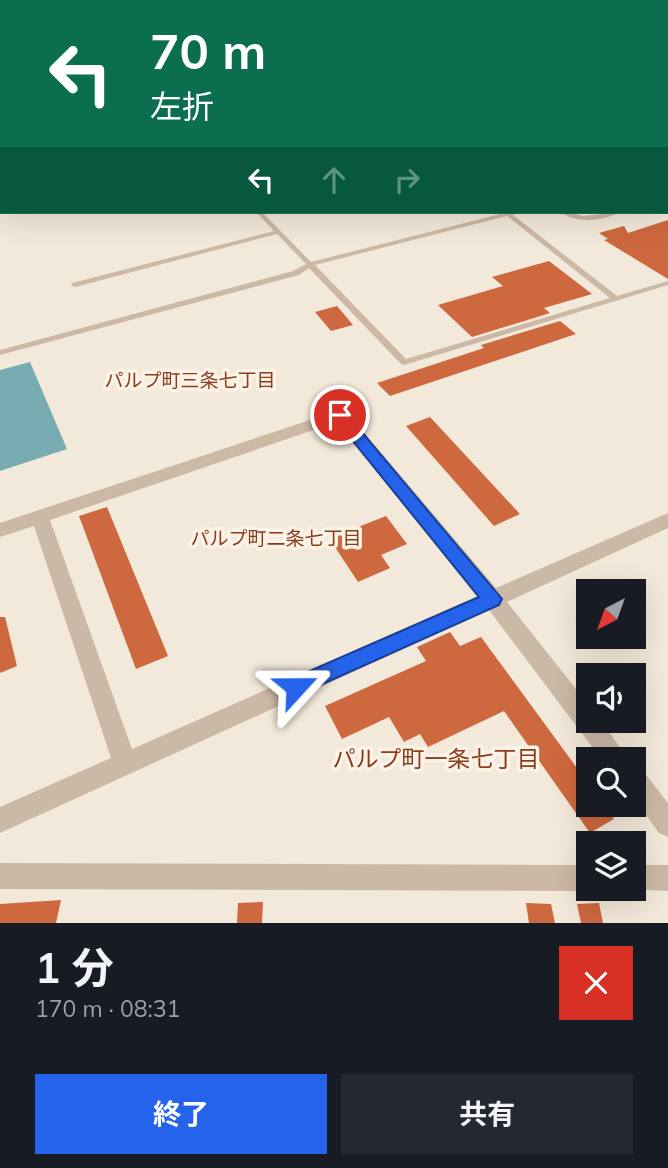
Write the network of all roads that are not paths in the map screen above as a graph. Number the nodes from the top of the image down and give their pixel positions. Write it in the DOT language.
graph roads {
  1 [pos="261,214"];
  2 [pos="508,214"];
  3 [pos="567,214"];
  4 [pos="608,214"];
  5 [pos="278,232"];
  6 [pos="311,264"];
  7 [pos="668,283"];
  8 [pos="75,285"];
  9 [pos="615,298"];
  10 [pos="0,354"];
  11 [pos="40,517"];
  12 [pos="668,520"];
  13 [pos="0,530"];
  14 [pos="493,599"];
  15 [pos="607,747"];
  16 [pos="125,763"];
  17 [pos="646,796"];
  18 [pos="0,820"];
  19 [pos="668,824"];
  20 [pos="0,876"];
  21 [pos="576,878"];
  22 [pos="646,878"];
  23 [pos="668,878"];
  1 -- 5 [label="lane"];
  2 -- 6 [label="lane"];
  2 -- 9 [label="lane"];
  3 -- 4 [label="lane"];
  5 -- 6 [label="lane"];
  5 -- 8 [label="lane"];
  6 -- 9 [label="lane"];
  6 -- 10 [label="lane"];
  7 -- 9 [label="lane"];
  11 -- 13 [label="street"];
  11 -- 14 [label="street"];
  11 -- 16 [label="street"];
  12 -- 14 [label="street"];
  14 -- 15 [label="street"];
  14 -- 16 [label="street"];
  16 -- 18 [label="street"];
  17 -- 19 [label="street"];
  20 -- 21 [label="street"];
  22 -- 23 [label="street"];
}
